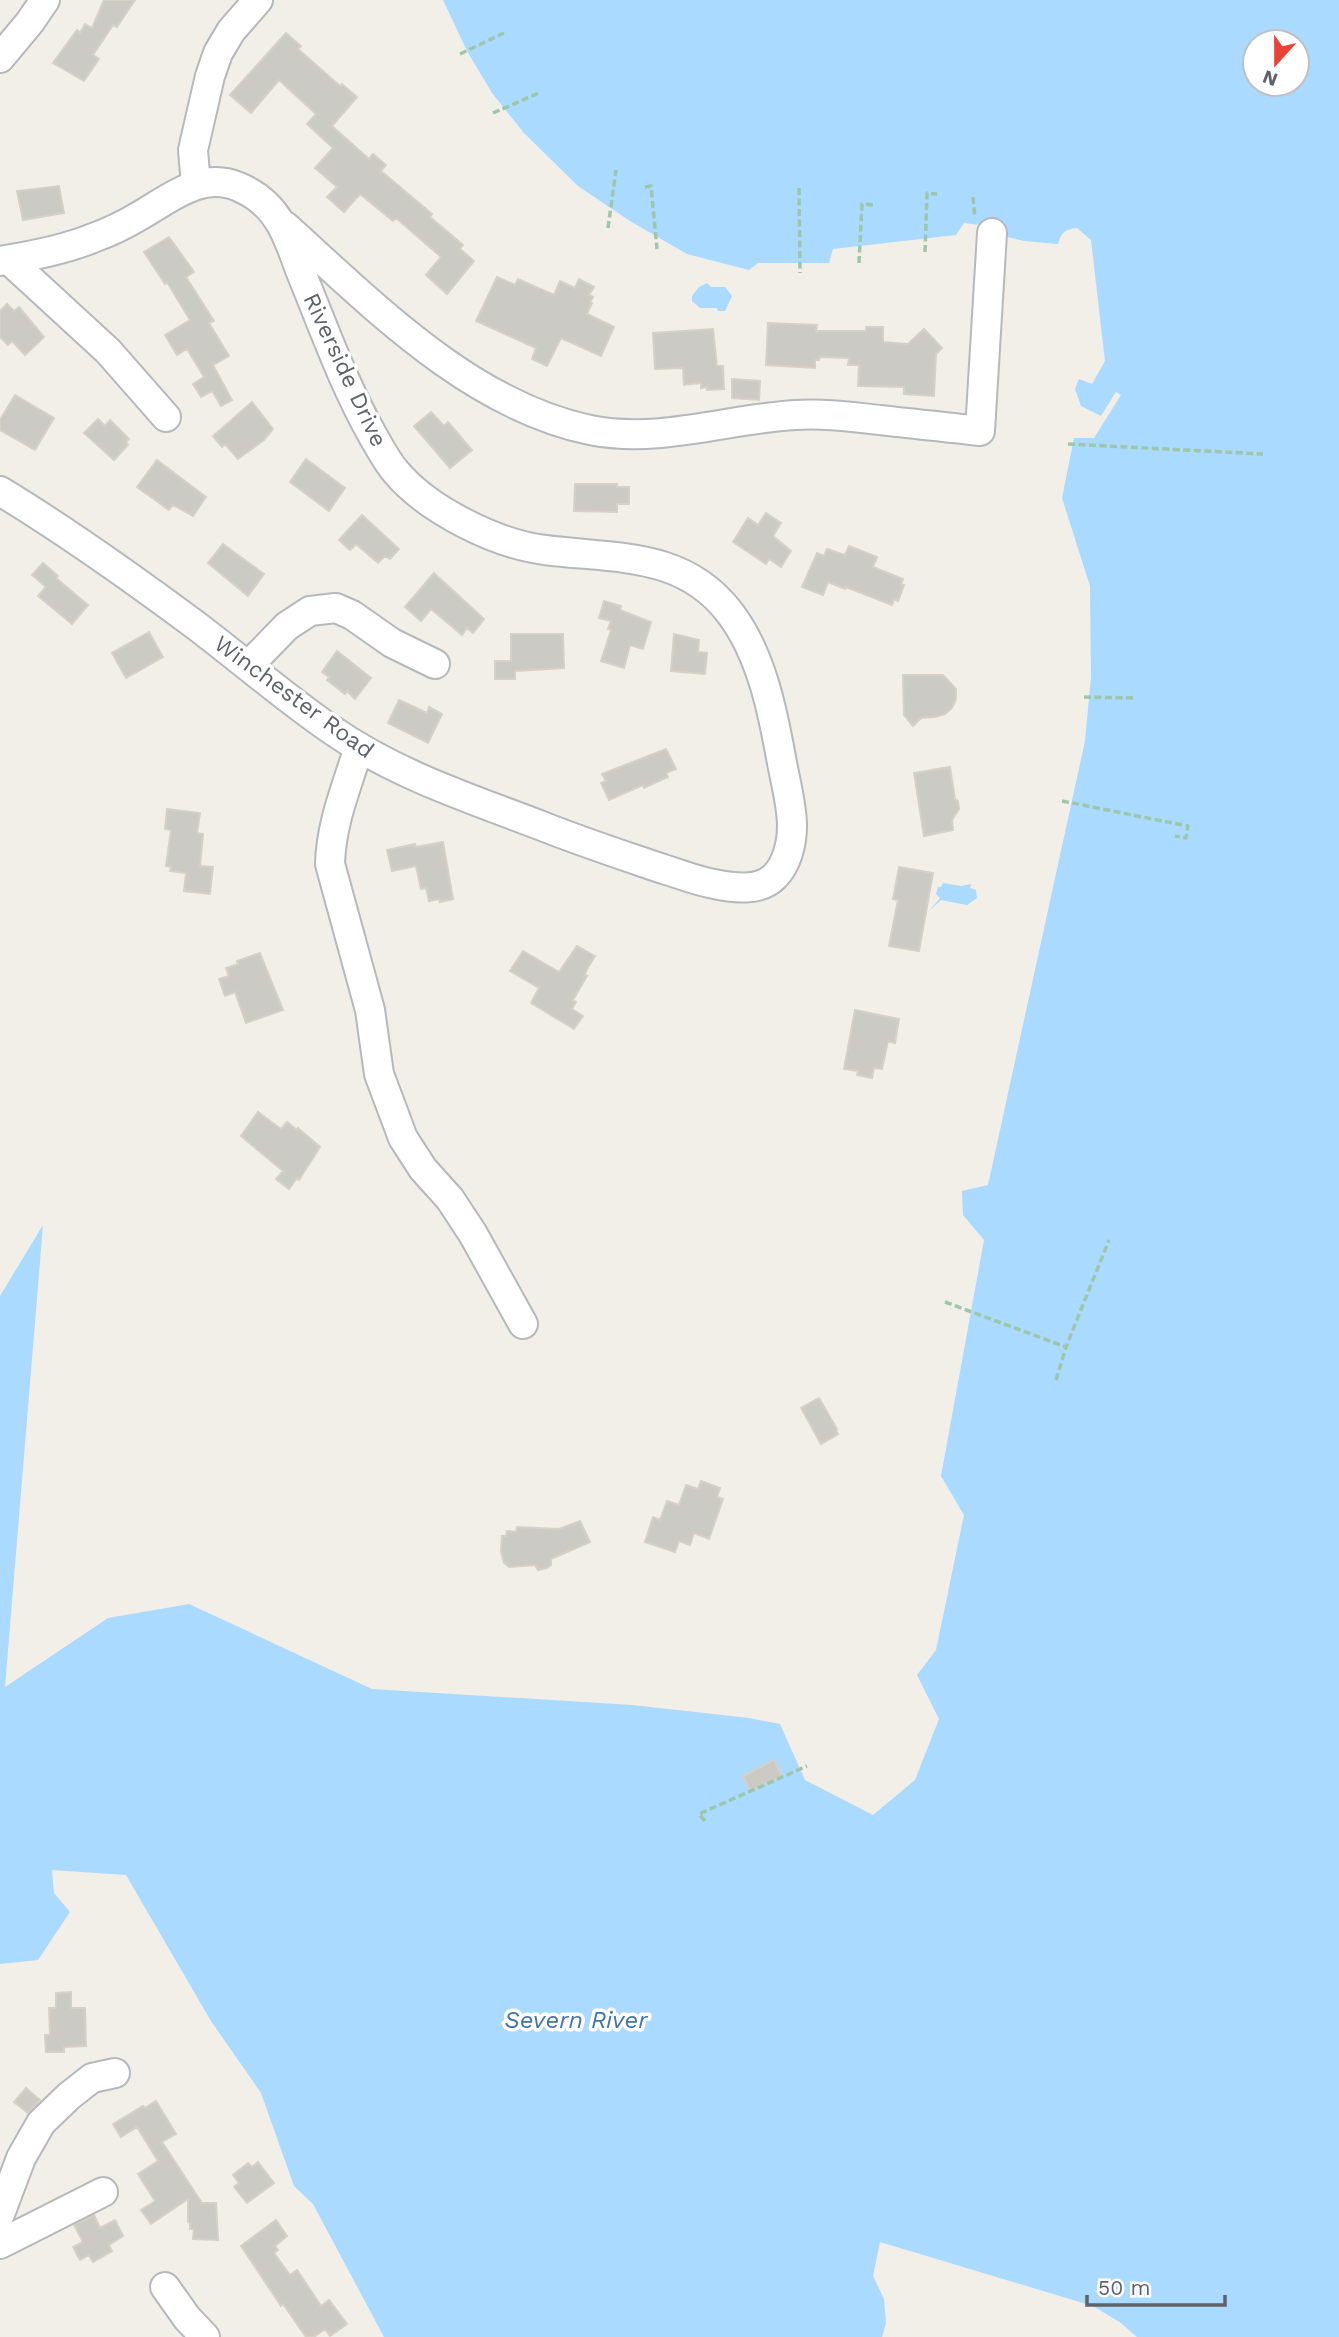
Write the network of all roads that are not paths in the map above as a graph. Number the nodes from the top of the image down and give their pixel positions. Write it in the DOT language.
graph roads {
  1 [pos="45,0"];
  2 [pos="258,0"];
  3 [pos="0,58"];
  4 [pos="196,185"];
  5 [pos="280,222"];
  6 [pos="992,233"];
  7 [pos="4,261"];
  8 [pos="166,417"];
  9 [pos="0,491"];
  10 [pos="435,664"];
  11 [pos="248,666"];
  12 [pos="359,747"];
  13 [pos="775,876"];
  14 [pos="523,1324"];
  15 [pos="115,2073"];
  16 [pos="103,2192"];
  17 [pos="0,2214"];
  18 [pos="0,2244"];
  19 [pos="165,2287"];
  20 [pos="205,2337"];
  1 -- 3 [label="street"];
  2 -- 4 [label="street"];
  4 -- 5 [label="street, Riverside Drive"];
  4 -- 7 [label="street, Riverside Drive"];
  5 -- 6 [label="street"];
  5 -- 13 [label="street, Riverside Drive"];
  7 -- 8 [label="street"];
  9 -- 11 [label="street, Winchester Road"];
  10 -- 11 [label="street"];
  11 -- 12 [label="street, Winchester Road"];
  12 -- 13 [label="street, Winchester Road"];
  12 -- 14 [label="street"];
  15 -- 17 [label="street"];
  16 -- 18 [label="street"];
  19 -- 20 [label="street"];
}
